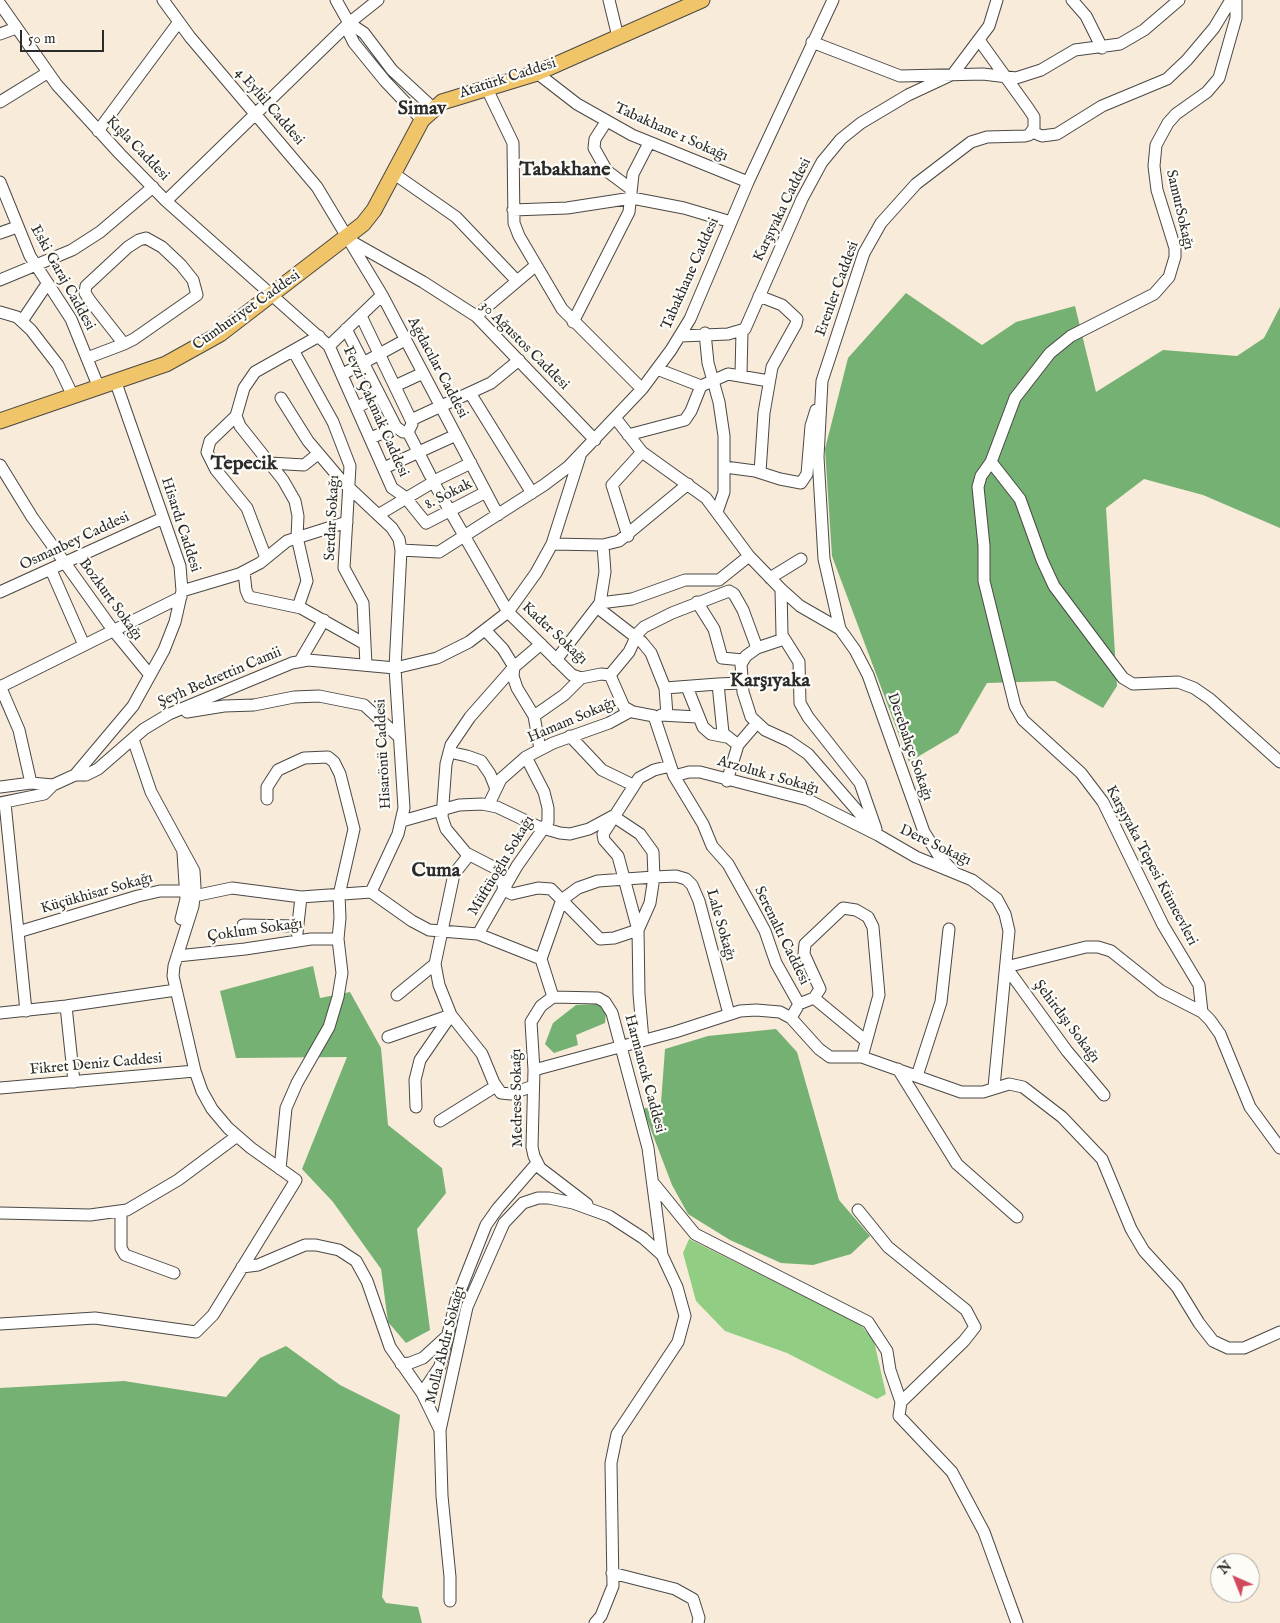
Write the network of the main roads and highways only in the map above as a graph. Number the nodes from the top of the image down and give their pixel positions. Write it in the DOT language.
graph roads {
  1 [pos="702,0"];
  2 [pos="346,238"];
  3 [pos="0,421"];
  1 -- 2 [label="main road, Atatürk Caddesi"];
  2 -- 3 [label="main road, Cumhuriyet Caddesi"];
}
